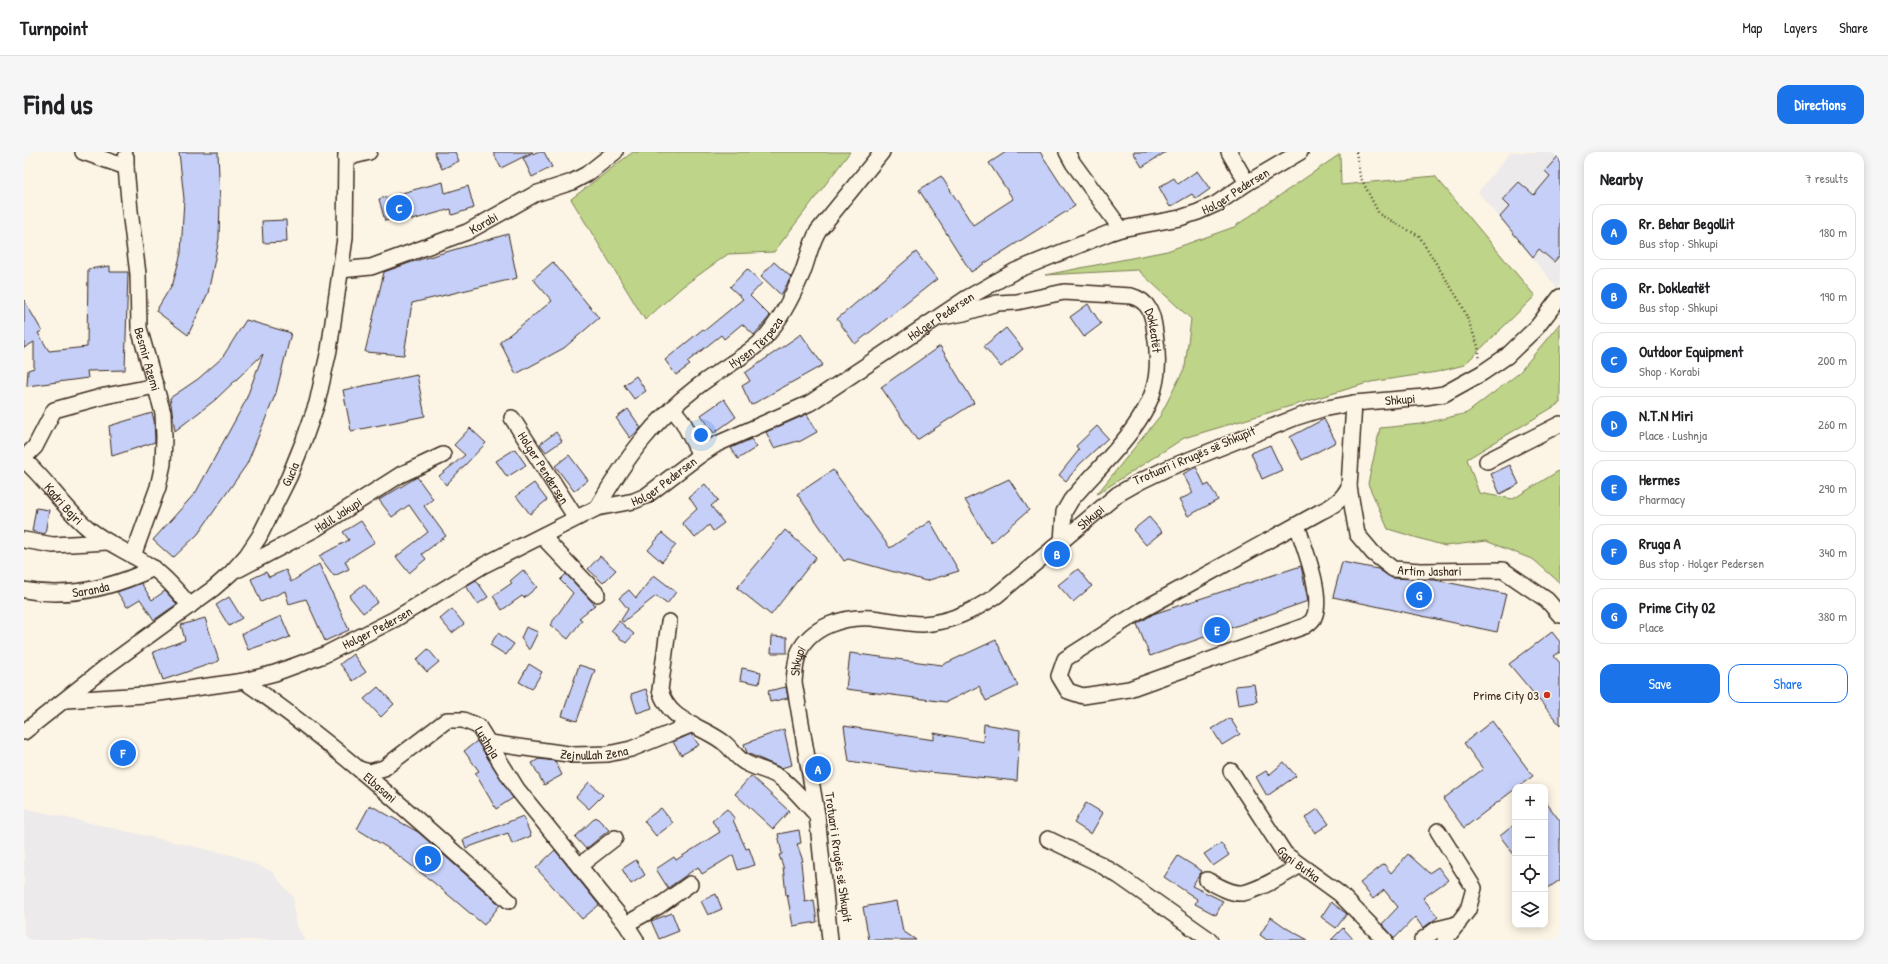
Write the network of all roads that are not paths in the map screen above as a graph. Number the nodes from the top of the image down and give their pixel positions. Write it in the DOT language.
graph roads {
  1 [pos="84,152"];
  2 [pos="369,152"];
  3 [pos="615,152"];
  4 [pos="882,152"];
  5 [pos="1067,152"];
  6 [pos="1229,152"];
  7 [pos="1300,152"];
  8 [pos="346,155"];
  9 [pos="1247,183"];
  10 [pos="1122,228"];
  11 [pos="341,270"];
  12 [pos="1560,297"];
  13 [pos="937,318"];
  14 [pos="156,386"];
  15 [pos="1354,403"];
  16 [pos="672,408"];
  17 [pos="512,418"];
  18 [pos="1560,424"];
  19 [pos="443,455"];
  20 [pos="700,455"];
  21 [pos="24,459"];
  22 [pos="1487,461"];
  23 [pos="1349,487"];
  24 [pos="597,508"];
  25 [pos="576,518"];
  26 [pos="1297,525"];
  27 [pos="542,536"];
  28 [pos="24,540"];
  29 [pos="108,542"];
  30 [pos="1062,542"];
  31 [pos="133,556"];
  32 [pos="154,568"];
  33 [pos="231,574"];
  34 [pos="24,590"];
  35 [pos="597,594"];
  36 [pos="190,606"];
  37 [pos="1560,615"];
  38 [pos="669,622"];
  39 [pos="244,681"];
  40 [pos="66,700"];
  41 [pos="693,724"];
  42 [pos="24,732"];
  43 [pos="490,743"];
  44 [pos="362,770"];
  45 [pos="1231,771"];
  46 [pos="817,816"];
  47 [pos="1438,831"];
  48 [pos="615,838"];
  49 [pos="1048,839"];
  50 [pos="579,866"];
  51 [pos="1299,866"];
  52 [pos="1207,880"];
  53 [pos="690,884"];
  54 [pos="509,901"];
  55 [pos="626,924"];
  56 [pos="1458,924"];
  57 [pos="636,940"];
  58 [pos="830,940"];
  59 [pos="1210,940"];
  60 [pos="1385,940"];
  61 [pos="1422,940"];
  62 [pos="1445,940"];
  1 -- 14 [label="street, Besmir Azemi"];
  2 -- 8 [label="street, Gucia"];
  3 -- 11 [label="street, Korabi"];
  4 -- 16 [label="street, Hysen Tërpeza"];
  5 -- 10 [label="street"];
  6 -- 9 [label="street"];
  7 -- 9 [label="street, Holger Pedersen"];
  8 -- 11 [label="street, Gucia"];
  9 -- 10 [label="street, Holger Pedersen"];
  10 -- 13 [label="street, Holger Pedersen"];
  11 -- 33 [label="street, Gucia"];
  12 -- 15 [label="street, Shkupi"];
  13 -- 20 [label="street, Holger Pedersen"];
  13 -- 30 [label="street, Dokleatët"];
  14 -- 21 [label="street, Kadri Bajri"];
  14 -- 31 [label="street, Besmir Azemi"];
  15 -- 23 [label="street, Artim Jashari"];
  15 -- 30 [label="street, Shkupi"];
  16 -- 20 [label="street"];
  16 -- 24 [label="street, Hysen Tërpeza"];
  17 -- 25 [label="street, Holger Pendersen"];
  18 -- 22 [label="street"];
  19 -- 33 [label="street, Halil Jakupi"];
  20 -- 24 [label="street, Holger Pedersen"];
  21 -- 29 [label="street, Kadri Bajri"];
  23 -- 26 [label="street"];
  23 -- 37 [label="street, Artim Jashari"];
  24 -- 25 [label="street, Holger Pedersen"];
  25 -- 27 [label="street, Holger Pedersen"];
  26 -- 26 [label="street"];
  27 -- 35 [label="street"];
  27 -- 39 [label="street, Holger Pedersen"];
  28 -- 29 [label="street, Kadri Bajri"];
  29 -- 31 [label="street, Kadri Bajri"];
  30 -- 46 [label="street, Shkupi"];
  31 -- 32 [label="street, Kadri Bajri"];
  32 -- 34 [label="street, Saranda"];
  32 -- 36 [label="street, Kadri Bajri"];
  33 -- 36 [label="street, Gucia"];
  36 -- 40 [label="street, Gucia"];
  38 -- 41 [label="street"];
  39 -- 40 [label="street, Holger Pedersen"];
  39 -- 44 [label="street, Elbasani"];
  40 -- 42 [label="street"];
  41 -- 43 [label="street, Zejnullah Zena"];
  41 -- 46 [label="street"];
  43 -- 44 [label="street, Lushnja"];
  43 -- 50 [label="street, Lushnja"];
  44 -- 54 [label="street, Elbasani"];
  45 -- 51 [label="street, Gani Butka"];
  46 -- 58 [label="street, Shkupi"];
  47 -- 56 [label="street"];
  48 -- 50 [label="street"];
  49 -- 59 [label="street"];
  50 -- 55 [label="street, Lushnja"];
  51 -- 52 [label="street"];
  51 -- 60 [label="street, Gani Butka"];
  53 -- 55 [label="street"];
  55 -- 57 [label="street, Lushnja"];
  56 -- 61 [label="street"];
  56 -- 62 [label="street"];
}
